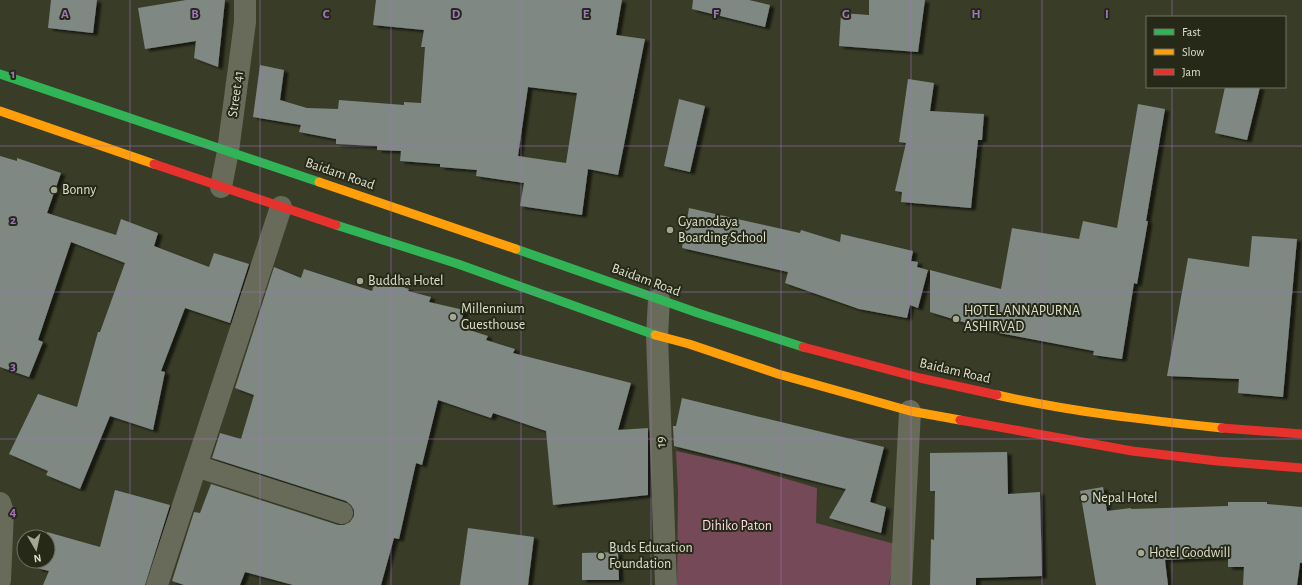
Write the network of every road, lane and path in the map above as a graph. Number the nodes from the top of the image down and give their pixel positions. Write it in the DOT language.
graph roads {
  1 [pos="245,0"];
  2 [pos="0,74"];
  3 [pos="0,112"];
  4 [pos="228,151"];
  5 [pos="221,187"];
  6 [pos="281,207"];
  7 [pos="659,299"];
  8 [pos="657,336"];
  9 [pos="910,411"];
  10 [pos="1302,434"];
  11 [pos="196,466"];
  12 [pos="1302,468"];
  13 [pos="0,503"];
  14 [pos="342,513"];
  15 [pos="0,580"];
  16 [pos="157,585"];
  17 [pos="666,585"];
  18 [pos="901,585"];
  1 -- 4 [label="street, Street 41"];
  2 -- 4 [label="main road, Baidam Road"];
  3 -- 5 [label="main road"];
  4 -- 5 [label="street, Street 41"];
  4 -- 7 [label="main road, Baidam Road"];
  5 -- 6 [label="main road"];
  6 -- 8 [label="main road"];
  6 -- 11 [label="street"];
  7 -- 8 [label="street, 19"];
  7 -- 10 [label="main road, Baidam Road"];
  8 -- 9 [label="main road"];
  8 -- 17 [label="street, 19"];
  9 -- 12 [label="main road"];
  9 -- 18 [label="street"];
  11 -- 14 [label="street"];
  11 -- 16 [label="street"];
  13 -- 15 [label="street"];
}
